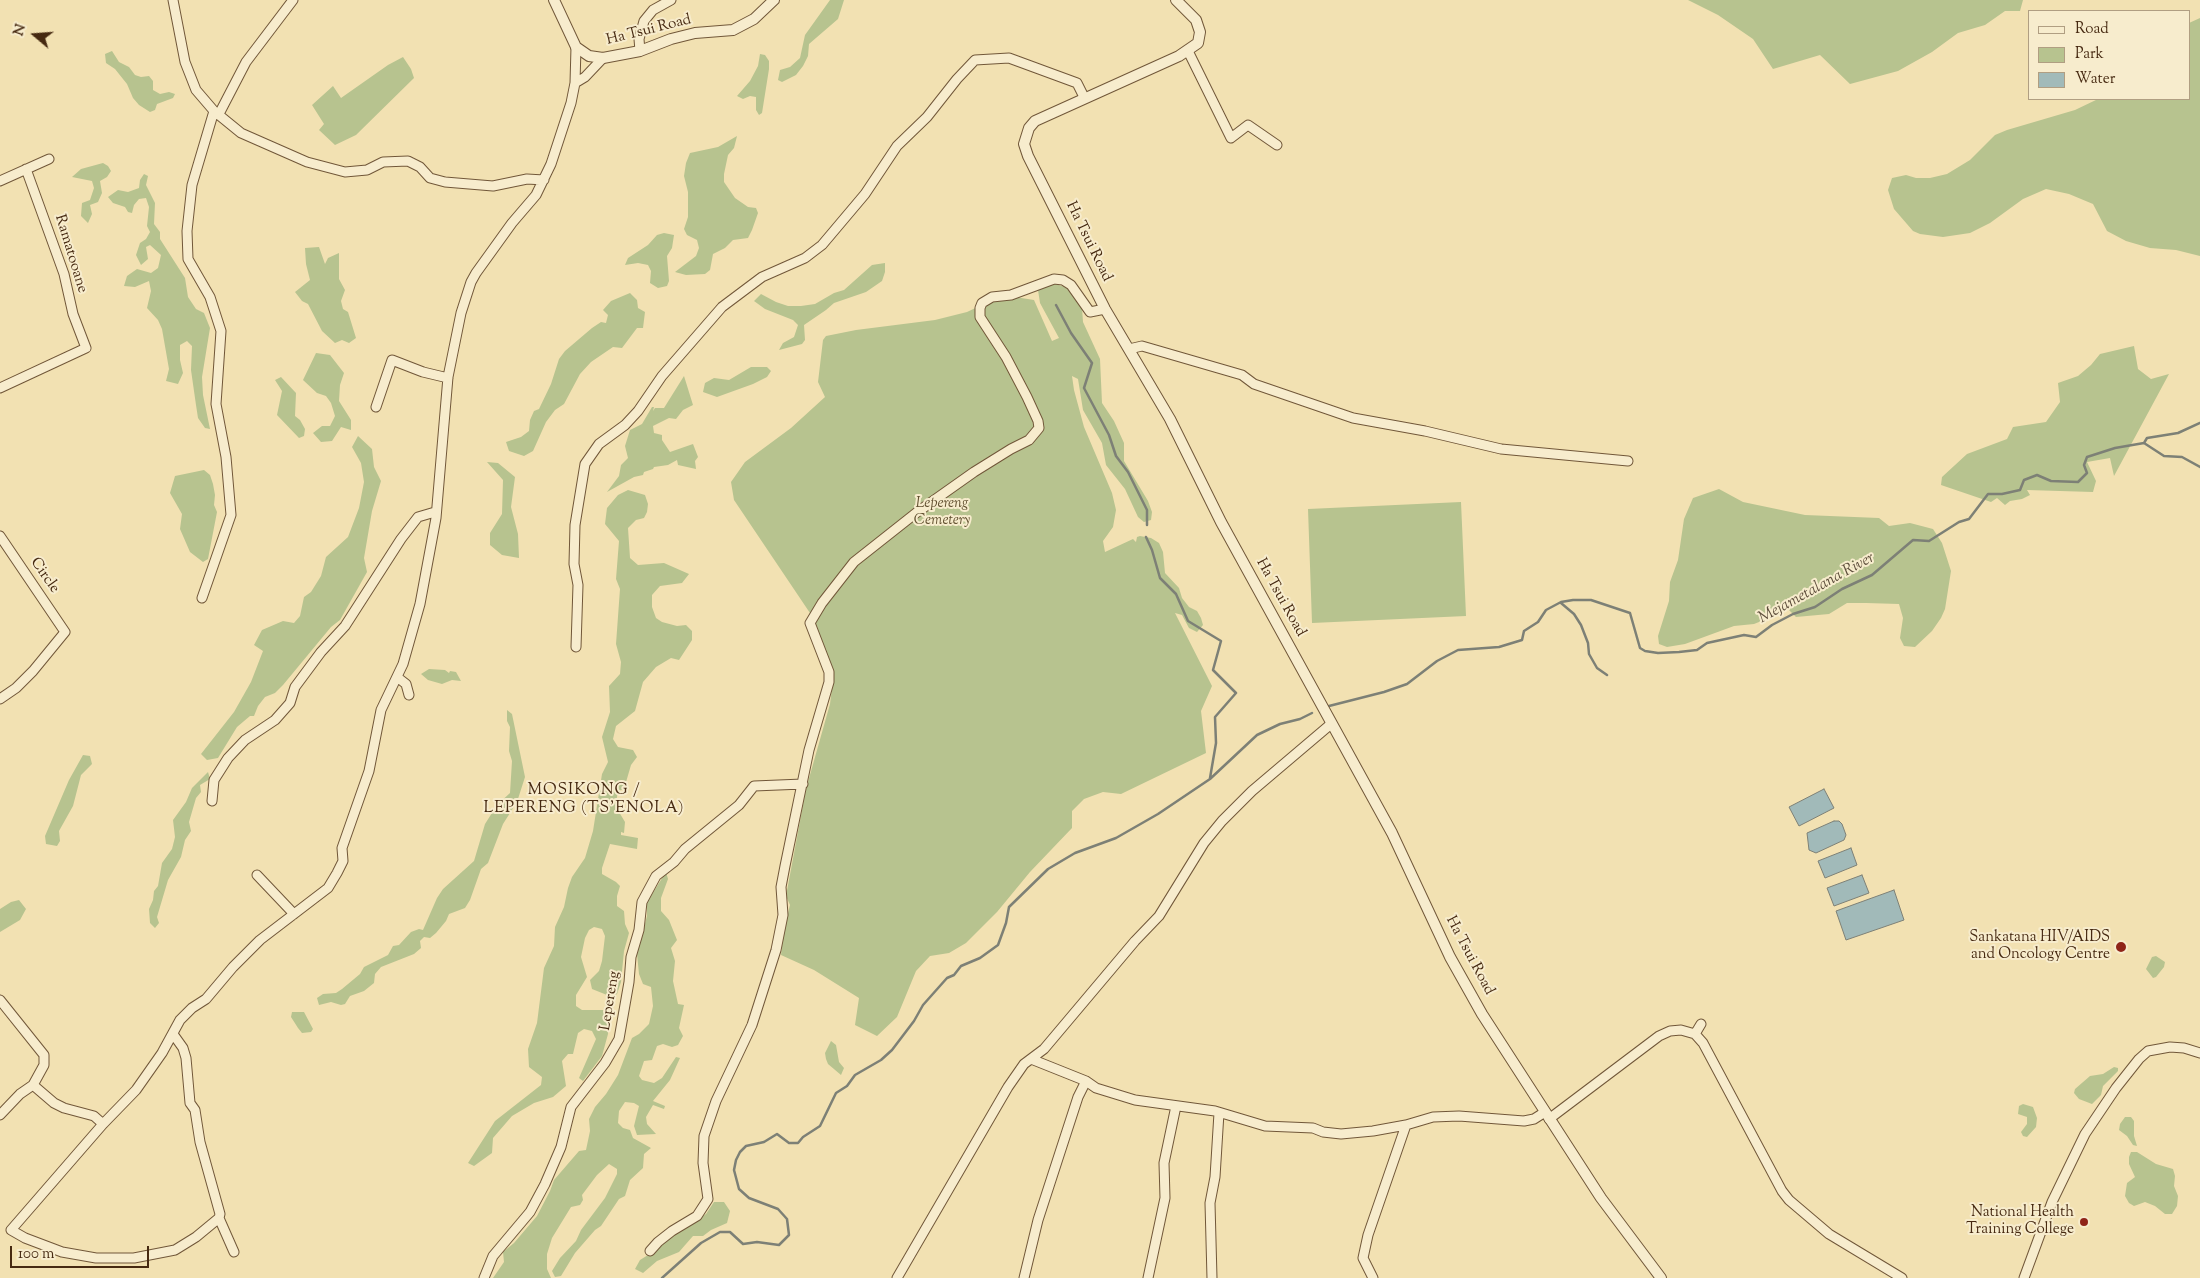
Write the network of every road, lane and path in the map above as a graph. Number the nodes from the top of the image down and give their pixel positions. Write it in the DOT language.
graph roads {
  1 [pos="173,0"];
  2 [pos="293,0"];
  3 [pos="554,0"];
  4 [pos="671,0"];
  5 [pos="774,0"];
  6 [pos="1176,0"];
  7 [pos="576,47"];
  8 [pos="640,51"];
  9 [pos="1188,51"];
  10 [pos="603,58"];
  11 [pos="575,83"];
  12 [pos="1084,97"];
  13 [pos="216,113"];
  14 [pos="1278,145"];
  15 [pos="49,159"];
  16 [pos="26,168"];
  17 [pos="544,180"];
  18 [pos="0,181"];
  19 [pos="1105,309"];
  20 [pos="1129,349"];
  21 [pos="448,378"];
  22 [pos="0,388"];
  23 [pos="376,407"];
  24 [pos="1628,460"];
  25 [pos="435,512"];
  26 [pos="0,536"];
  27 [pos="202,598"];
  28 [pos="576,646"];
  29 [pos="397,677"];
  30 [pos="409,695"];
  31 [pos="0,699"];
  32 [pos="1331,724"];
  33 [pos="803,784"];
  34 [pos="212,801"];
  35 [pos="257,875"];
  36 [pos="294,914"];
  37 [pos="0,1000"];
  38 [pos="1701,1024"];
  39 [pos="173,1034"];
  40 [pos="1694,1034"];
  41 [pos="2200,1053"];
  42 [pos="1031,1059"];
  43 [pos="1086,1081"];
  44 [pos="33,1086"];
  45 [pos="1176,1106"];
  46 [pos="1220,1113"];
  47 [pos="0,1115"];
  48 [pos="1547,1115"];
  49 [pos="103,1124"];
  50 [pos="1406,1124"];
  51 [pos="219,1218"];
  52 [pos="650,1251"];
  53 [pos="234,1252"];
  54 [pos="484,1278"];
  55 [pos="897,1278"];
  56 [pos="1024,1278"];
  57 [pos="1148,1278"];
  58 [pos="1212,1278"];
  59 [pos="1373,1278"];
  60 [pos="1662,1278"];
  61 [pos="1902,1278"];
  62 [pos="2024,1278"];
  1 -- 13 [label="street"];
  2 -- 13 [label="street"];
  3 -- 7 [label="street"];
  4 -- 8 [label="street"];
  5 -- 8 [label="street, Ha Tsui Road"];
  6 -- 9 [label="street"];
  7 -- 10 [label="street, Ha Tsui Road"];
  7 -- 11 [label="street"];
  8 -- 10 [label="street, Ha Tsui Road"];
  9 -- 12 [label="street, Ha Tsui Road"];
  9 -- 14 [label="street"];
  10 -- 11 [label="street"];
  11 -- 17 [label="street"];
  12 -- 19 [label="street, Ha Tsui Road"];
  12 -- 28 [label="street"];
  13 -- 17 [label="street"];
  13 -- 27 [label="street"];
  15 -- 16 [label="street"];
  16 -- 18 [label="street"];
  16 -- 22 [label="street, Ramatooane"];
  17 -- 21 [label="street"];
  19 -- 20 [label="street, Ha Tsui Road"];
  19 -- 33 [label="street"];
  20 -- 24 [label="street"];
  20 -- 32 [label="street, Ha Tsui Road"];
  21 -- 23 [label="street"];
  21 -- 25 [label="street"];
  25 -- 29 [label="street"];
  25 -- 34 [label="street"];
  26 -- 31 [label="street, Circle"];
  29 -- 30 [label="street"];
  29 -- 36 [label="street"];
  32 -- 42 [label="street"];
  32 -- 48 [label="street, Ha Tsui Road"];
  33 -- 52 [label="street"];
  33 -- 54 [label="street, Lepereng"];
  35 -- 36 [label="street"];
  36 -- 39 [label="street"];
  37 -- 44 [label="street"];
  38 -- 40 [label="street"];
  39 -- 49 [label="street"];
  39 -- 51 [label="street"];
  40 -- 48 [label="street"];
  40 -- 61 [label="street"];
  41 -- 62 [label="street"];
  42 -- 43 [label="street"];
  42 -- 55 [label="street"];
  43 -- 45 [label="street"];
  43 -- 56 [label="street"];
  44 -- 47 [label="street"];
  44 -- 49 [label="street"];
  45 -- 46 [label="street"];
  45 -- 57 [label="street"];
  46 -- 50 [label="street"];
  46 -- 58 [label="street"];
  48 -- 50 [label="street"];
  48 -- 60 [label="street, Ha Tsui Road"];
  49 -- 51 [label="street"];
  50 -- 59 [label="street"];
  51 -- 53 [label="street"];
}
